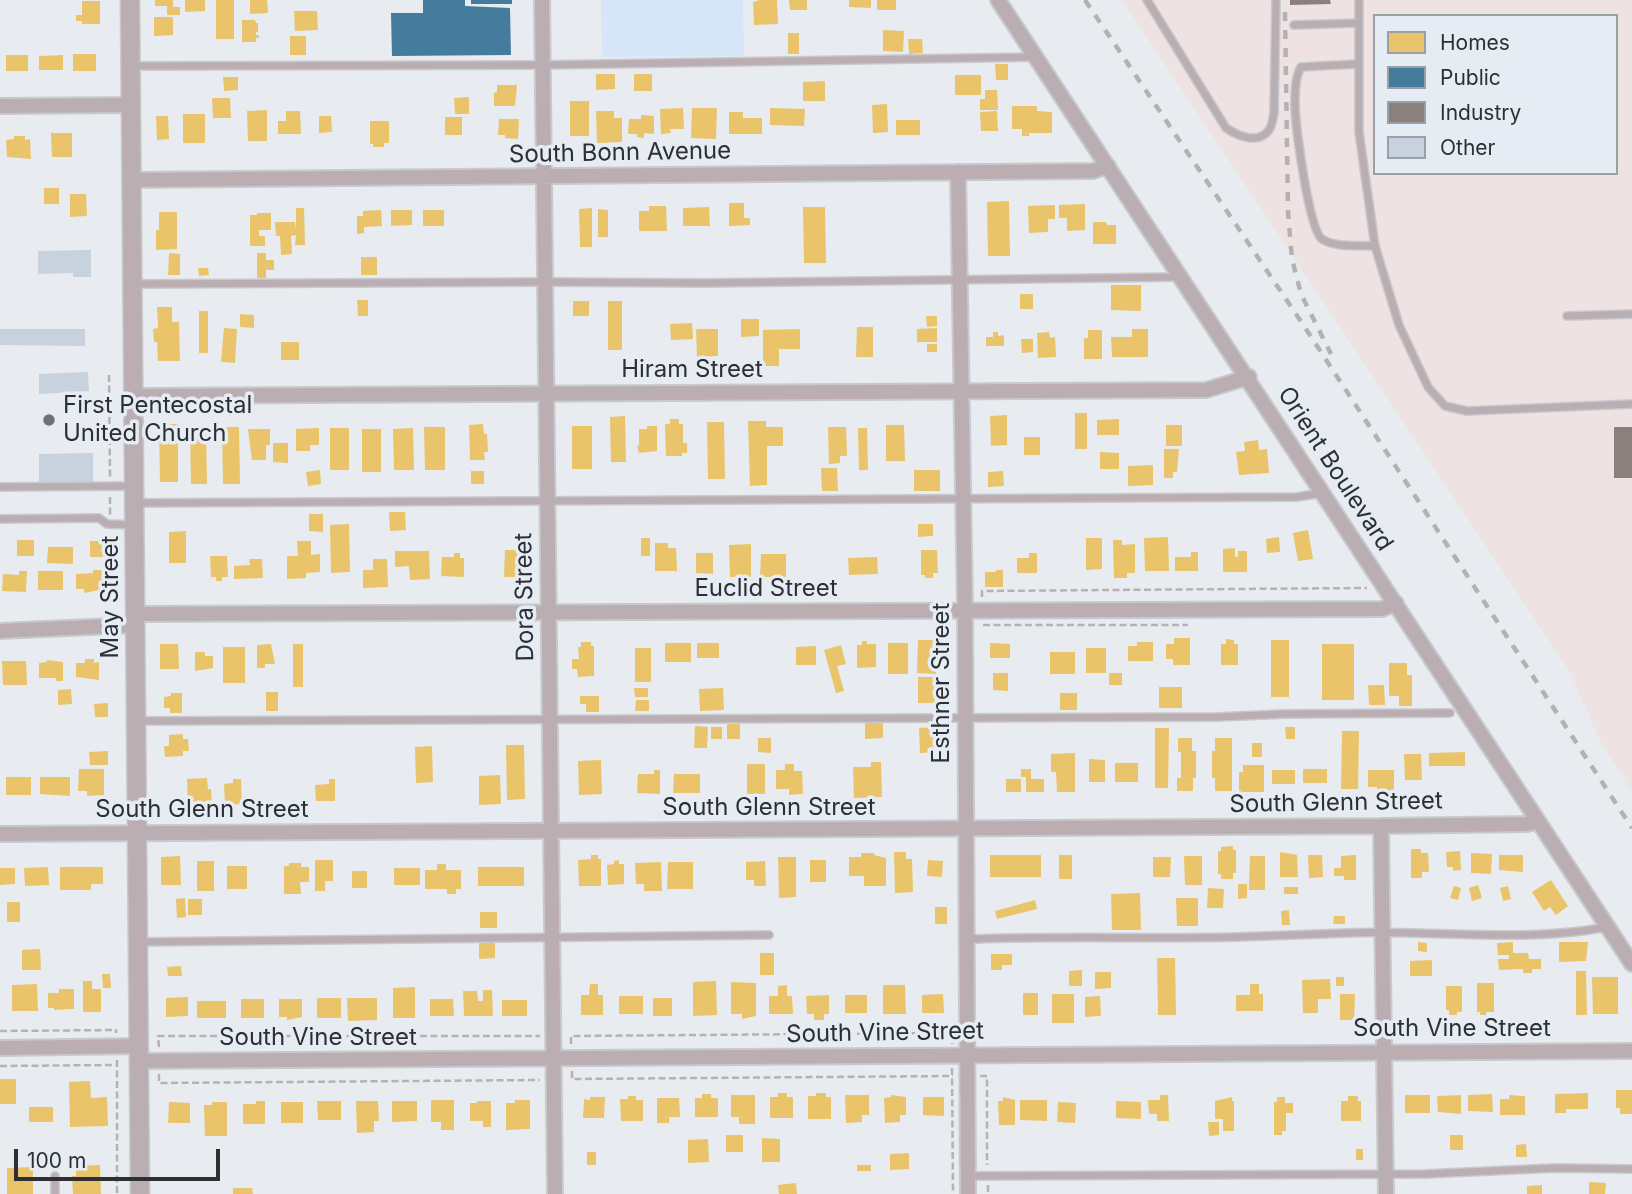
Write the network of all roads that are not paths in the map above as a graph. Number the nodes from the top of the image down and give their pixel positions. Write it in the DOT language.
graph roads {
  1 [pos="130,0"];
  2 [pos="542,0"];
  3 [pos="998,0"];
  4 [pos="1147,0"];
  5 [pos="1276,0"];
  6 [pos="1359,0"];
  7 [pos="1358,23"];
  8 [pos="1294,25"];
  9 [pos="1036,57"];
  10 [pos="1358,64"];
  11 [pos="543,65"];
  12 [pos="131,66"];
  13 [pos="131,105"];
  14 [pos="0,106"];
  15 [pos="1108,166"];
  16 [pos="958,172"];
  17 [pos="544,176"];
  18 [pos="132,180"];
  19 [pos="1375,246"];
  20 [pos="1182,277"];
  21 [pos="960,280"];
  22 [pos="545,282"];
  23 [pos="133,284"];
  24 [pos="1632,314"];
  25 [pos="1567,316"];
  26 [pos="1249,377"];
  27 [pos="961,392"];
  28 [pos="546,394"];
  29 [pos="134,396"];
  30 [pos="1632,404"];
  31 [pos="0,488"];
  32 [pos="1324,493"];
  33 [pos="135,494"];
  34 [pos="964,500"];
  35 [pos="547,503"];
  36 [pos="0,519"];
  37 [pos="135,525"];
  38 [pos="1396,603"];
  39 [pos="965,610"];
  40 [pos="548,612"];
  41 [pos="136,620"];
  42 [pos="0,631"];
  43 [pos="1450,713"];
  44 [pos="965,718"];
  45 [pos="549,720"];
  46 [pos="136,721"];
  47 [pos="1538,821"];
  48 [pos="1381,826"];
  49 [pos="966,829"];
  50 [pos="137,832"];
  51 [pos="551,832"];
  52 [pos="0,834"];
  53 [pos="1608,927"];
  54 [pos="1382,933"];
  55 [pos="769,934"];
  56 [pos="967,936"];
  57 [pos="552,937"];
  58 [pos="138,942"];
  59 [pos="1632,964"];
  60 [pos="0,1048"];
  61 [pos="1632,1051"];
  62 [pos="1383,1052"];
  63 [pos="139,1054"];
  64 [pos="967,1055"];
  65 [pos="554,1059"];
  66 [pos="1632,1169"];
  67 [pos="1385,1174"];
  68 [pos="55,1176"];
  69 [pos="968,1176"];
  70 [pos="55,1194"];
  71 [pos="140,1194"];
  72 [pos="555,1194"];
  73 [pos="968,1194"];
  74 [pos="1386,1194"];
  1 -- 12 [label="street, May Street"];
  2 -- 11 [label="street, Dora Street"];
  3 -- 9 [label="street, Orient Boulevard"];
  4 -- 5 [label="lane"];
  6 -- 7 [label="lane"];
  7 -- 8 [label="lane"];
  7 -- 10 [label="lane"];
  9 -- 11 [label="lane"];
  9 -- 15 [label="street, Orient Boulevard"];
  10 -- 19 [label="lane"];
  10 -- 19 [label="lane"];
  11 -- 12 [label="lane"];
  11 -- 17 [label="street, Dora Street"];
  12 -- 13 [label="street, May Street"];
  13 -- 14 [label="street"];
  13 -- 18 [label="street, May Street"];
  15 -- 16 [label="street, South Bonn Avenue"];
  15 -- 20 [label="street, Orient Boulevard"];
  16 -- 17 [label="street, South Bonn Avenue"];
  16 -- 21 [label="street, Esthner Street"];
  17 -- 18 [label="street, South Bonn Avenue"];
  17 -- 22 [label="street, Dora Street"];
  18 -- 23 [label="street, May Street"];
  19 -- 30 [label="lane"];
  20 -- 21 [label="lane"];
  20 -- 26 [label="street, Orient Boulevard"];
  21 -- 22 [label="lane"];
  21 -- 27 [label="street, Esthner Street"];
  22 -- 23 [label="lane"];
  22 -- 28 [label="street, Dora Street"];
  23 -- 29 [label="street, May Street"];
  24 -- 25 [label="lane"];
  26 -- 27 [label="street, Hiram Street"];
  26 -- 32 [label="street, Orient Boulevard"];
  27 -- 28 [label="street, Hiram Street"];
  27 -- 34 [label="street, Esthner Street"];
  28 -- 29 [label="street, Hiram Street"];
  28 -- 35 [label="street, Dora Street"];
  29 -- 33 [label="street, May Street"];
  31 -- 33 [label="lane"];
  32 -- 34 [label="lane"];
  32 -- 38 [label="street, Orient Boulevard"];
  33 -- 35 [label="lane"];
  33 -- 37 [label="street, May Street"];
  34 -- 35 [label="lane"];
  34 -- 39 [label="street, Esthner Street"];
  35 -- 40 [label="street, Dora Street"];
  36 -- 37 [label="lane"];
  37 -- 41 [label="street, May Street"];
  38 -- 39 [label="street, Euclid Street"];
  38 -- 47 [label="street, Orient Boulevard"];
  39 -- 40 [label="street, Euclid Street"];
  39 -- 44 [label="street, Esthner Street"];
  40 -- 41 [label="street, Euclid Street"];
  40 -- 45 [label="street, Dora Street"];
  41 -- 42 [label="street, Euclid Street"];
  41 -- 46 [label="street, May Street"];
  43 -- 44 [label="lane"];
  44 -- 45 [label="lane"];
  44 -- 49 [label="street, Esthner Street"];
  45 -- 46 [label="lane"];
  45 -- 51 [label="street, Dora Street"];
  46 -- 50 [label="street, May Street"];
  47 -- 48 [label="street, South Glenn Street"];
  47 -- 53 [label="street, Orient Boulevard"];
  48 -- 49 [label="street, South Glenn Street"];
  48 -- 54 [label="street"];
  49 -- 51 [label="street, South Glenn Street"];
  49 -- 56 [label="street, Esthner Street"];
  50 -- 51 [label="street, South Glenn Street"];
  50 -- 52 [label="street, South Glenn Street"];
  50 -- 58 [label="street, May Street"];
  51 -- 57 [label="street, Dora Street"];
  53 -- 54 [label="lane"];
  53 -- 59 [label="street, Orient Boulevard"];
  54 -- 56 [label="lane"];
  54 -- 62 [label="street"];
  55 -- 57 [label="lane"];
  56 -- 64 [label="street, Esthner Street"];
  57 -- 58 [label="lane"];
  57 -- 65 [label="street, Dora Street"];
  58 -- 63 [label="street, May Street"];
  60 -- 63 [label="street, South Vine Street"];
  61 -- 62 [label="street, South Vine Street"];
  62 -- 64 [label="street, South Vine Street"];
  62 -- 67 [label="street"];
  63 -- 65 [label="street, South Vine Street"];
  63 -- 71 [label="street, May Street"];
  64 -- 65 [label="street, South Vine Street"];
  64 -- 69 [label="street, Esthner Street"];
  65 -- 72 [label="street, Dora Street"];
  66 -- 67 [label="lane"];
  67 -- 69 [label="lane"];
  67 -- 74 [label="street"];
  68 -- 70 [label="lane"];
  69 -- 73 [label="street, Esthner Street"];
}
